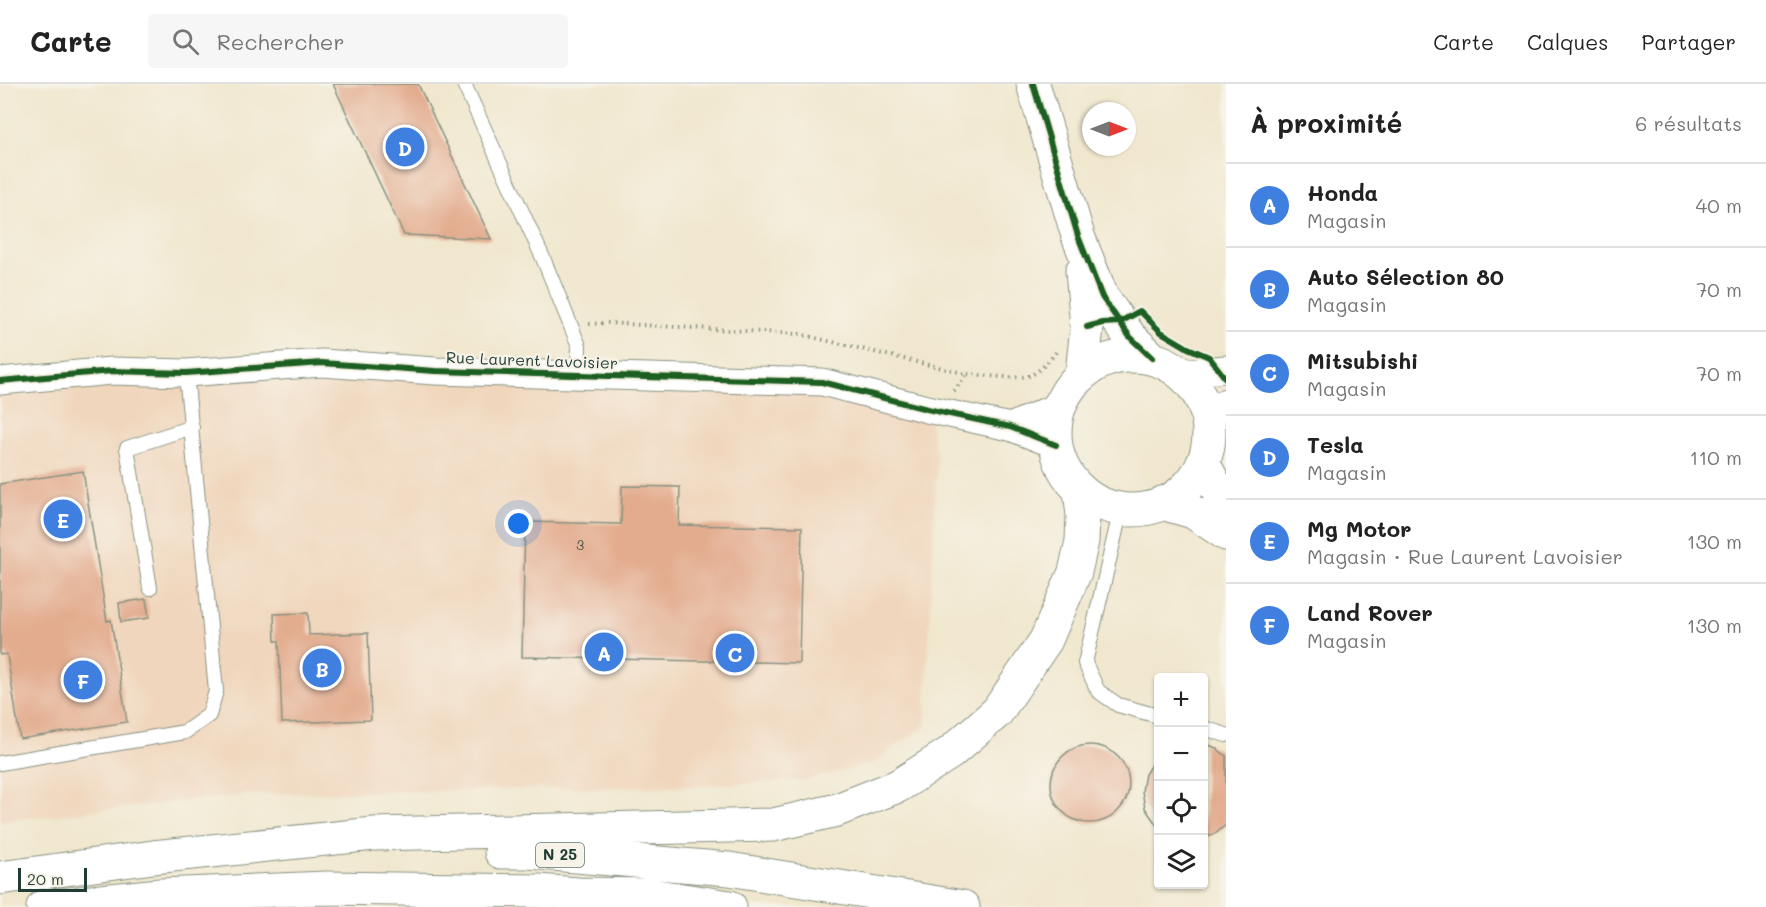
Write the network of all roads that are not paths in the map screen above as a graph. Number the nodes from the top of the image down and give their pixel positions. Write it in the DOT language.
graph roads {
  1 [pos="464,84"];
  2 [pos="1033,84"];
  3 [pos="1078,236"];
  4 [pos="1152,358"];
  5 [pos="1226,369"];
  6 [pos="186,373"];
  7 [pos="1082,373"];
  8 [pos="1181,373"];
  9 [pos="578,375"];
  10 [pos="0,381"];
  11 [pos="1060,405"];
  12 [pos="1217,411"];
  13 [pos="192,427"];
  14 [pos="1010,427"];
  15 [pos="1056,445"];
  16 [pos="1203,463"];
  17 [pos="1080,489"];
  18 [pos="1162,503"];
  19 [pos="1226,505"];
  20 [pos="1121,509"];
  21 [pos="1226,534"];
  22 [pos="150,588"];
  23 [pos="1154,715"];
  24 [pos="1208,730"];
  25 [pos="1226,735"];
  26 [pos="0,764"];
  27 [pos="153,857"];
  28 [pos="0,878"];
  29 [pos="578,894"];
  30 [pos="44,907"];
  31 [pos="622,907"];
  32 [pos="730,907"];
  33 [pos="963,907"];
  1 -- 9 [label="lane"];
  2 -- 3 [label="main road"];
  3 -- 4 [label="main road"];
  3 -- 7 [label="main road"];
  4 -- 7 [label="main road"];
  4 -- 8 [label="main road"];
  5 -- 8 [label="street"];
  6 -- 9 [label="street, Rue Laurent Lavoisier"];
  6 -- 10 [label="street, Rue Laurent Lavoisier"];
  6 -- 13 [label="lane"];
  7 -- 11 [label="main road"];
  8 -- 12 [label="main road"];
  9 -- 14 [label="street, Rue Laurent Lavoisier"];
  11 -- 14 [label="street"];
  11 -- 15 [label="main road"];
  12 -- 16 [label="main road"];
  13 -- 22 [label="lane"];
  13 -- 26 [label="lane"];
  14 -- 15 [label="street, Rue Laurent Lavoisier"];
  15 -- 17 [label="main road"];
  16 -- 18 [label="main road"];
  16 -- 19 [label="main road"];
  17 -- 20 [label="main road"];
  17 -- 27 [label="main road"];
  18 -- 20 [label="main road"];
  18 -- 21 [label="main road"];
  20 -- 23 [label="lane"];
  24 -- 25 [label="lane"];
  27 -- 28 [label="main road, N 25"];
  27 -- 33 [label="main road, N 25"];
  29 -- 30 [label="main road, N 25"];
  29 -- 31 [label="main road"];
  29 -- 32 [label="main road, N 25"];
}
